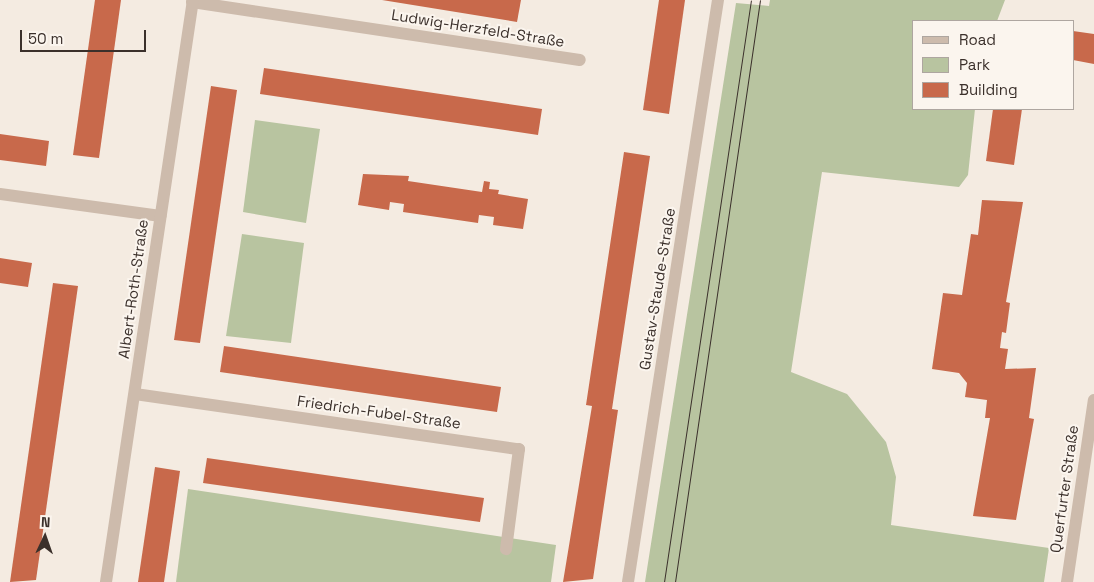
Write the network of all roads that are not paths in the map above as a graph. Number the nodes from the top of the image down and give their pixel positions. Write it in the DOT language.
graph roads {
  1 [pos="718,0"];
  2 [pos="192,1"];
  3 [pos="580,60"];
  4 [pos="0,194"];
  5 [pos="160,216"];
  6 [pos="134,394"];
  7 [pos="1094,401"];
  8 [pos="506,549"];
  9 [pos="106,582"];
  10 [pos="628,582"];
  11 [pos="1067,582"];
  1 -- 10 [label="street, Gustav-Staude-Straße"];
  2 -- 3 [label="street, Ludwig-Herzfeld-Straße"];
  2 -- 5 [label="street, Albert-Roth-Straße"];
  4 -- 5 [label="street"];
  5 -- 6 [label="street, Albert-Roth-Straße"];
  6 -- 8 [label="street, Friedrich-Fubel-Straße"];
  6 -- 9 [label="street, Albert-Roth-Straße"];
  7 -- 11 [label="street, Querfurter Straße"];
}
